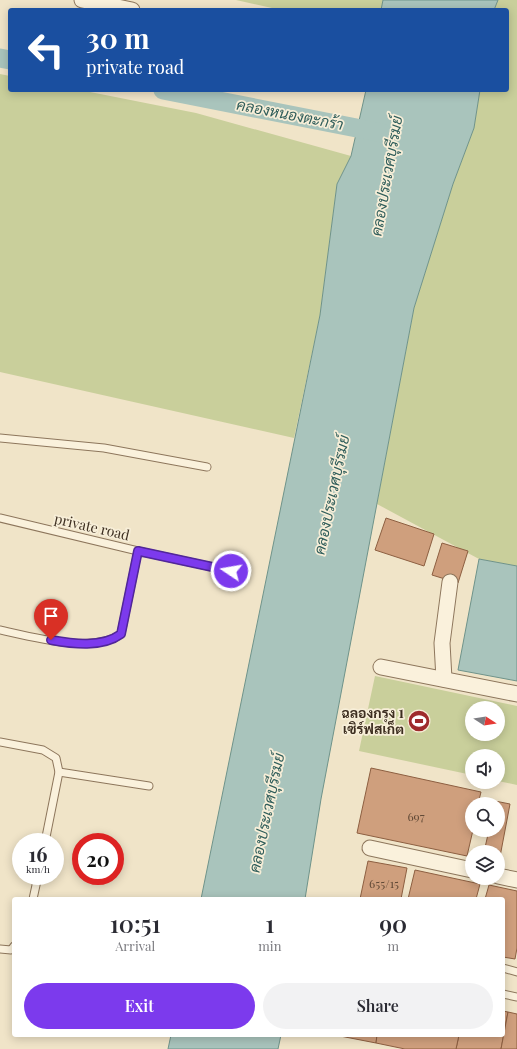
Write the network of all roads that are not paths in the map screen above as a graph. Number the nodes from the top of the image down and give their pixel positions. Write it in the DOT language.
graph roads {
  1 [pos="82,0"];
  2 [pos="122,8"];
  3 [pos="0,438"];
  4 [pos="207,467"];
  5 [pos="0,518"];
  6 [pos="138,551"];
  7 [pos="231,571"];
  8 [pos="450,582"];
  9 [pos="0,630"];
  10 [pos="381,667"];
  11 [pos="444,679"];
  12 [pos="517,694"];
  13 [pos="0,742"];
  14 [pos="59,772"];
  15 [pos="149,786"];
  16 [pos="47,833"];
  17 [pos="370,848"];
  18 [pos="465,868"];
  19 [pos="505,877"];
  20 [pos="517,880"];
  21 [pos="36,885"];
  22 [pos="33,897"];
  23 [pos="0,949"];
  24 [pos="12,949"];
  25 [pos="505,969"];
  26 [pos="517,972"];
  27 [pos="505,994"];
  28 [pos="517,997"];
  1 -- 2 [label="street"];
  3 -- 4 [label="lane"];
  5 -- 6 [label="lane, private road"];
  6 -- 7 [label="lane"];
  6 -- 9 [label="lane, private road"];
  8 -- 11 [label="street"];
  10 -- 11 [label="street"];
  11 -- 12 [label="street"];
  13 -- 14 [label="lane"];
  14 -- 15 [label="lane"];
  14 -- 16 [label="lane"];
  17 -- 18 [label="street"];
  19 -- 20 [label="street"];
  21 -- 22 [label="lane"];
  23 -- 24 [label="lane"];
  25 -- 26 [label="lane"];
  27 -- 28 [label="lane"];
}
